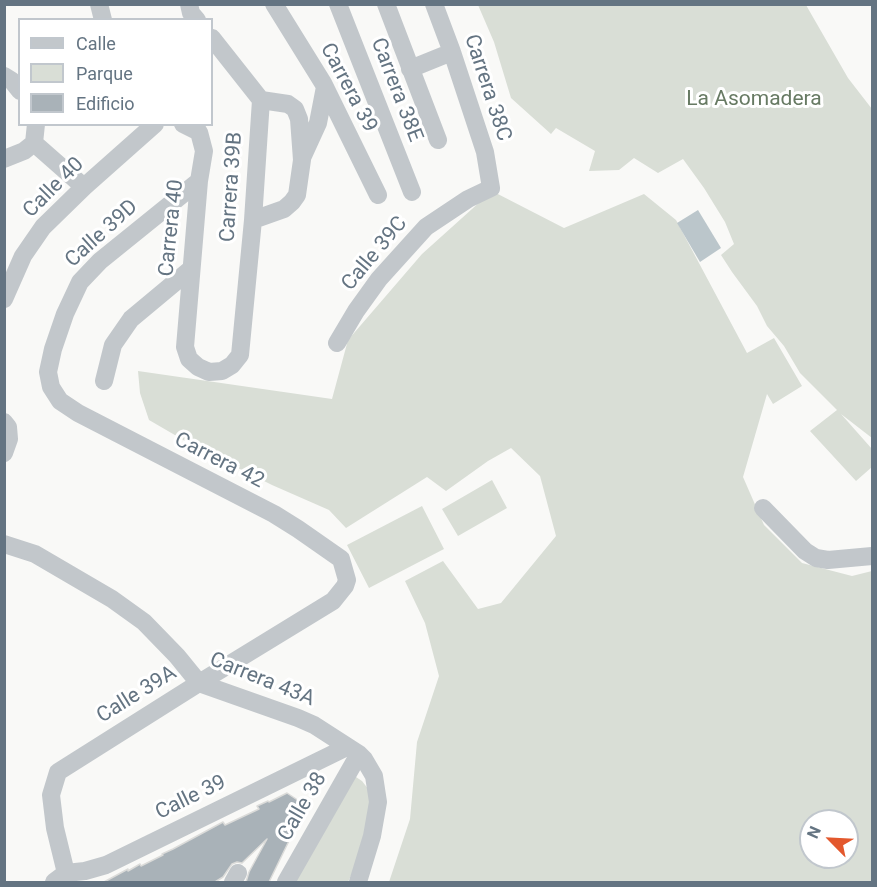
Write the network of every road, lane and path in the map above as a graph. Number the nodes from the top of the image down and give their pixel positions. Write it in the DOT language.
graph roads {
  1 [pos="189,4"];
  2 [pos="274,4"];
  3 [pos="338,4"];
  4 [pos="386,4"];
  5 [pos="434,4"];
  6 [pos="195,18"];
  7 [pos="213,39"];
  8 [pos="452,52"];
  9 [pos="410,69"];
  10 [pos="4,76"];
  11 [pos="325,87"];
  12 [pos="18,88"];
  13 [pos="261,100"];
  14 [pos="36,126"];
  15 [pos="153,126"];
  16 [pos="187,126"];
  17 [pos="438,140"];
  18 [pos="34,143"];
  19 [pos="4,159"];
  20 [pos="302,160"];
  21 [pos="199,181"];
  22 [pos="84,188"];
  23 [pos="491,188"];
  24 [pos="412,192"];
  25 [pos="378,195"];
  26 [pos="253,220"];
  27 [pos="191,269"];
  28 [pos="4,299"];
  29 [pos="337,343"];
  30 [pos="185,347"];
  31 [pos="48,372"];
  32 [pos="104,381"];
  33 [pos="4,422"];
  34 [pos="4,453"];
  35 [pos="763,508"];
  36 [pos="4,543"];
  37 [pos="873,556"];
  38 [pos="333,601"];
  39 [pos="199,683"];
  40 [pos="353,751"];
  41 [pos="60,878"];
  42 [pos="286,882"];
  43 [pos="358,882"];
  1 -- 6 [label="street"];
  2 -- 11 [label="street, Carrera 39"];
  3 -- 24 [label="street, Carrera 38E"];
  4 -- 9 [label="street"];
  5 -- 8 [label="street, Carrera 38C"];
  7 -- 13 [label="street"];
  8 -- 9 [label="street"];
  8 -- 23 [label="street, Carrera 38C"];
  9 -- 17 [label="street"];
  10 -- 12 [label="street"];
  11 -- 20 [label="street"];
  11 -- 25 [label="street, Carrera 39"];
  13 -- 20 [label="street"];
  13 -- 26 [label="street, Carrera 39B"];
  14 -- 18 [label="street"];
  15 -- 22 [label="street, Calle 40"];
  16 -- 21 [label="street, Carrera 40"];
  18 -- 19 [label="street"];
  18 -- 22 [label="street"];
  20 -- 26 [label="street"];
  21 -- 27 [label="street, Carrera 40"];
  21 -- 31 [label="street, Calle 39D"];
  22 -- 28 [label="street, Calle 40"];
  23 -- 29 [label="street, Calle 39C"];
  26 -- 30 [label="street, Carrera 39B"];
  27 -- 30 [label="street, Carrera 40"];
  27 -- 32 [label="street"];
  31 -- 38 [label="street, Carrera 42"];
  33 -- 34 [label="street"];
  35 -- 37 [label="street"];
  36 -- 39 [label="street, Carrera 43A"];
  38 -- 39 [label="street, Calle 39A"];
  39 -- 40 [label="street, Carrera 43A"];
  39 -- 41 [label="street, Calle 39A"];
  40 -- 41 [label="street, Calle 39"];
  40 -- 42 [label="street, Calle 38"];
  40 -- 43 [label="street"];
}
